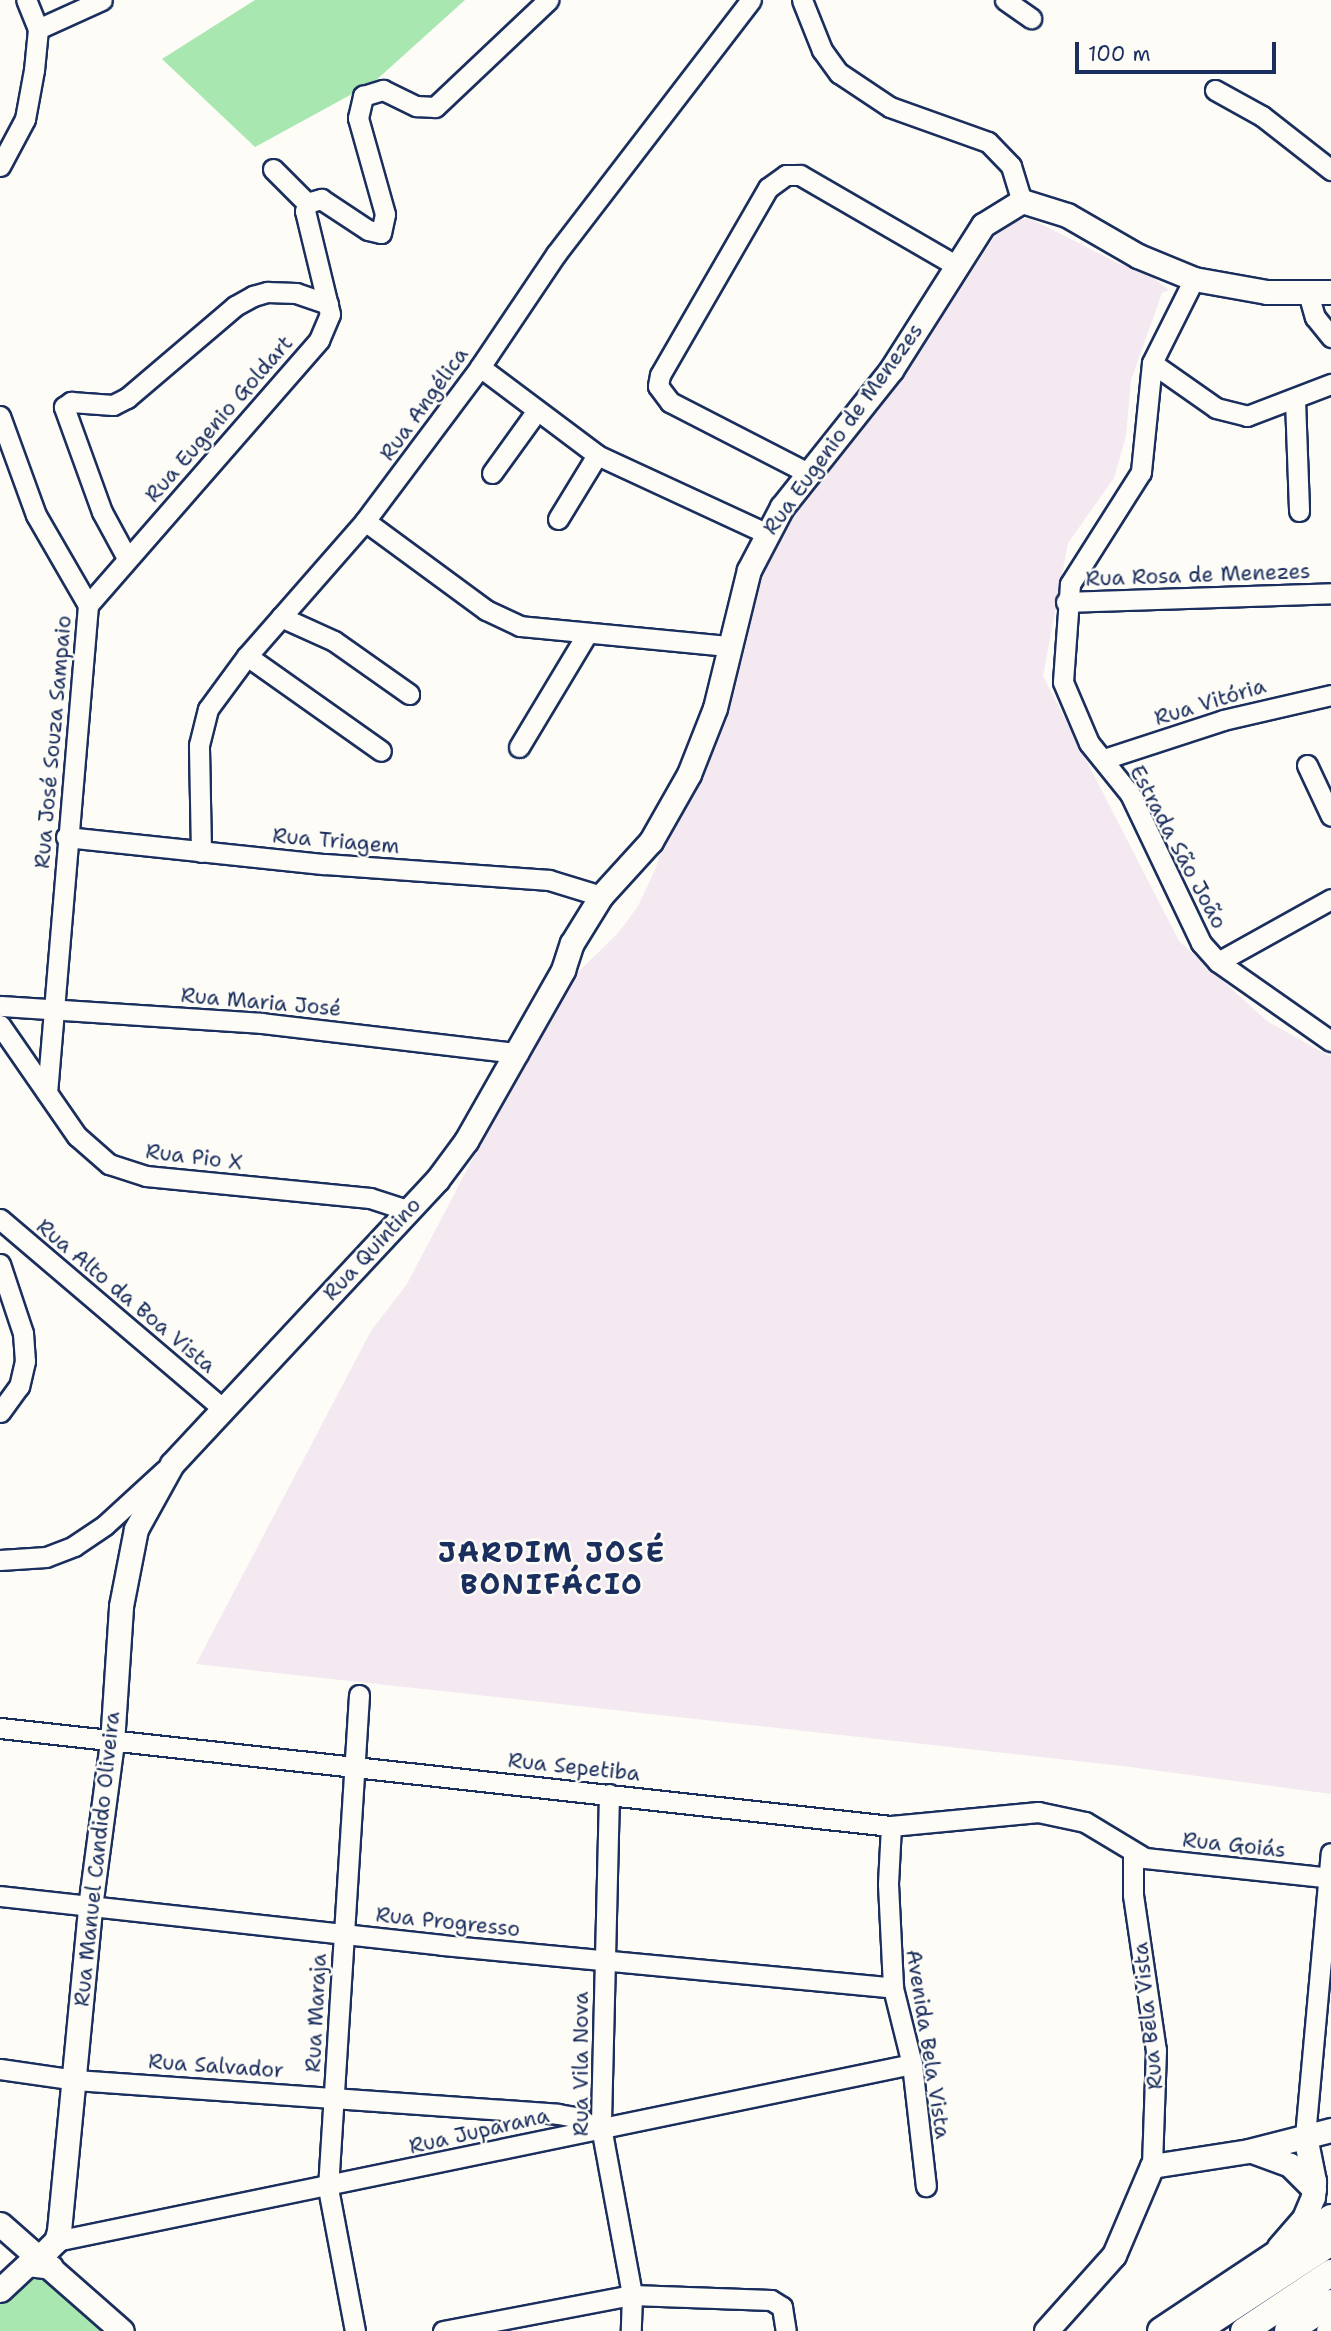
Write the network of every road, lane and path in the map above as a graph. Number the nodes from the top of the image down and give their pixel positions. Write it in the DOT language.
graph roads {
  1 [pos="26,0"];
  2 [pos="102,0"];
  3 [pos="548,0"];
  4 [pos="751,0"];
  5 [pos="802,0"];
  6 [pos="1005,0"];
  7 [pos="1031,18"];
  8 [pos="38,29"];
  9 [pos="1215,90"];
  10 [pos="0,166"];
  11 [pos="273,169"];
  12 [pos="1331,170"];
  13 [pos="1022,201"];
  14 [pos="307,203"];
  15 [pos="955,265"];
  16 [pos="1194,279"];
  17 [pos="1331,292"];
  18 [pos="1308,293"];
  19 [pos="328,304"];
  20 [pos="1331,337"];
  21 [pos="1152,363"];
  22 [pos="480,367"];
  23 [pos="1331,384"];
  24 [pos="1295,400"];
  25 [pos="536,412"];
  26 [pos="0,416"];
  27 [pos="597,455"];
  28 [pos="806,472"];
  29 [pos="492,473"];
  30 [pos="1299,511"];
  31 [pos="558,519"];
  32 [pos="365,521"];
  33 [pos="766,533"];
  34 [pos="127,558"];
  35 [pos="1331,593"];
  36 [pos="1066,602"];
  37 [pos="88,604"];
  38 [pos="281,617"];
  39 [pos="587,634"];
  40 [pos="726,646"];
  41 [pos="247,656"];
  42 [pos="409,694"];
  43 [pos="1331,695"];
  44 [pos="519,747"];
  45 [pos="381,751"];
  46 [pos="1104,760"];
  47 [pos="1307,765"];
  48 [pos="1331,816"];
  49 [pos="66,837"];
  50 [pos="650,841"];
  51 [pos="201,852"];
  52 [pos="601,897"];
  53 [pos="1331,899"];
  54 [pos="1218,962"];
  55 [pos="0,1006"];
  56 [pos="52,1009"];
  57 [pos="0,1025"];
  58 [pos="1331,1041"];
  59 [pos="518,1053"];
  60 [pos="47,1092"];
  61 [pos="408,1210"];
  62 [pos="0,1219"];
  63 [pos="0,1264"];
  64 [pos="222,1408"];
  65 [pos="0,1412"];
  66 [pos="172,1464"];
  67 [pos="0,1560"];
  68 [pos="359,1695"];
  69 [pos="0,1728"];
  70 [pos="111,1743"];
  71 [pos="354,1767"];
  72 [pos="609,1794"];
  73 [pos="891,1826"];
  74 [pos="1133,1852"];
  75 [pos="1331,1853"];
  76 [pos="1330,1878"];
  77 [pos="0,1896"];
  78 [pos="90,1907"];
  79 [pos="343,1934"];
  80 [pos="605,1961"];
  81 [pos="893,1987"];
  82 [pos="912,2064"];
  83 [pos="0,2068"];
  84 [pos="75,2080"];
  85 [pos="335,2096"];
  86 [pos="597,2128"];
  87 [pos="1331,2130"];
  88 [pos="1305,2136"];
  89 [pos="1249,2151"];
  90 [pos="1152,2166"];
  91 [pos="926,2186"];
  92 [pos="328,2188"];
  93 [pos="1314,2189"];
  94 [pos="1331,2218"];
  95 [pos="1,2225"];
  96 [pos="1331,2242"];
  97 [pos="49,2255"];
  98 [pos="1251,2272"];
  99 [pos="1331,2273"];
  100 [pos="3,2286"];
  101 [pos="632,2295"];
  102 [pos="1331,2303"];
  103 [pos="1331,2326"];
  104 [pos="122,2331"];
  105 [pos="355,2331"];
  106 [pos="443,2331"];
  107 [pos="631,2331"];
  108 [pos="786,2331"];
  109 [pos="1046,2331"];
  110 [pos="1161,2331"];
  111 [pos="1196,2331"];
  112 [pos="1244,2331"];
  113 [pos="1288,2331"];
  114 [pos="1326,2331"];
  1 -- 8 [label="street"];
  2 -- 8 [label="street"];
  3 -- 14 [label="street"];
  4 -- 22 [label="street, Rua Angélica"];
  5 -- 13 [label="street"];
  6 -- 7 [label="street"];
  8 -- 10 [label="street"];
  9 -- 12 [label="street"];
  11 -- 14 [label="street"];
  13 -- 15 [label="main road, Rua Eugenio de Menezes"];
  13 -- 16 [label="main road"];
  14 -- 19 [label="street, Rua Eugenio Goldart"];
  15 -- 28 [label="main road, Rua Eugenio de Menezes"];
  15 -- 28 [label="street"];
  16 -- 18 [label="main road"];
  16 -- 21 [label="street, Estrada São João"];
  17 -- 18 [label="main road"];
  18 -- 20 [label="street"];
  19 -- 34 [label="street, Rua Eugenio Goldart"];
  19 -- 34 [label="street"];
  21 -- 24 [label="street"];
  21 -- 36 [label="street, Estrada São João"];
  22 -- 25 [label="street"];
  22 -- 32 [label="street, Rua Angélica"];
  23 -- 24 [label="street"];
  24 -- 30 [label="street"];
  25 -- 27 [label="street"];
  25 -- 29 [label="street"];
  26 -- 37 [label="street, Rua José Souza Sampaio"];
  27 -- 31 [label="street"];
  27 -- 33 [label="street"];
  28 -- 33 [label="main road, Rua Eugenio de Menezes"];
  32 -- 38 [label="street, Rua Angélica"];
  32 -- 39 [label="street"];
  33 -- 40 [label="main road, Rua Eugenio de Menezes"];
  34 -- 37 [label="street, Rua Eugenio Goldart"];
  35 -- 36 [label="street, Rua Rosa de Menezes"];
  36 -- 46 [label="street, Estrada São João"];
  37 -- 49 [label="street, Rua José Souza Sampaio"];
  38 -- 41 [label="street, Rua Angélica"];
  38 -- 42 [label="street"];
  39 -- 40 [label="street"];
  39 -- 44 [label="street"];
  40 -- 50 [label="main road, Rua Eugenio de Menezes"];
  41 -- 45 [label="street"];
  41 -- 51 [label="street, Rua Angélica"];
  43 -- 46 [label="street, Rua Vitória"];
  46 -- 54 [label="street, Estrada São João"];
  47 -- 48 [label="street"];
  49 -- 51 [label="street, Rua Triagem"];
  49 -- 56 [label="street, Rua José Souza Sampaio"];
  50 -- 52 [label="main road, Rua Quintino"];
  51 -- 52 [label="street, Rua Triagem"];
  52 -- 59 [label="main road, Rua Quintino"];
  53 -- 54 [label="street"];
  54 -- 58 [label="street, Estrada São João"];
  55 -- 56 [label="street, Rua Maria José"];
  56 -- 59 [label="street, Rua Maria José"];
  56 -- 60 [label="street, Rua José Souza Sampaio"];
  57 -- 60 [label="street, Rua Pio X"];
  59 -- 61 [label="main road, Rua Quintino"];
  60 -- 61 [label="street, Rua Pio X"];
  61 -- 64 [label="main road, Rua Quintino"];
  62 -- 64 [label="street, Rua Alto da Boa Vista"];
  63 -- 65 [label="street"];
  64 -- 66 [label="main road, Rua Quintino"];
  66 -- 67 [label="street, Rua Quintino"];
  66 -- 70 [label="main road, Rua Manuel Candido Oliveira"];
  68 -- 71 [label="street, Rua Maraja"];
  69 -- 70 [label="street, Rua Sepetiba"];
  70 -- 71 [label="street, Rua Sepetiba"];
  70 -- 78 [label="main road, Rua Manuel Candido Oliveira"];
  71 -- 72 [label="street, Rua Sepetiba"];
  71 -- 79 [label="street, Rua Maraja"];
  72 -- 73 [label="street, Rua Sepetiba"];
  72 -- 80 [label="street, Rua Vila Nova"];
  73 -- 74 [label="street, Rua Sepetiba"];
  73 -- 81 [label="street, Avenida Bela Vista"];
  74 -- 76 [label="street, Rua Goiás"];
  74 -- 90 [label="street, Rua Bela Vista"];
  75 -- 76 [label="street"];
  76 -- 88 [label="street"];
  77 -- 78 [label="street, Rua Progresso"];
  78 -- 79 [label="street, Rua Progresso"];
  78 -- 84 [label="main road, Rua Manuel Candido Oliveira"];
  79 -- 80 [label="street, Rua Progresso"];
  79 -- 85 [label="street, Rua Maraja"];
  80 -- 81 [label="street, Rua Progresso"];
  80 -- 86 [label="street, Rua Vila Nova"];
  81 -- 82 [label="street, Avenida Bela Vista"];
  82 -- 86 [label="street, Rua Juparana"];
  82 -- 91 [label="street, Avenida Bela Vista"];
  83 -- 84 [label="street, Rua Salvador"];
  84 -- 85 [label="street, Rua Salvador"];
  84 -- 97 [label="main road, Rua Manuel Candido Oliveira"];
  85 -- 86 [label="street, Rua Salvador"];
  85 -- 92 [label="street, Rua Maraja"];
  86 -- 92 [label="street, Rua Juparana"];
  86 -- 101 [label="street, Rua Vila Nova"];
  87 -- 88 [label="main road"];
  88 -- 89 [label="main road"];
  88 -- 93 [label="main road"];
  89 -- 90 [label="main road"];
  89 -- 93 [label="main road"];
  90 -- 109 [label="main road"];
  92 -- 97 [label="street, Rua Juparana"];
  92 -- 105 [label="street, Rua Maraja"];
  93 -- 98 [label="main road"];
  94 -- 98 [label="highway"];
  95 -- 97 [label="main road"];
  95 -- 100 [label="main road"];
  96 -- 111 [label="highway"];
  97 -- 100 [label="main road"];
  97 -- 104 [label="main road"];
  98 -- 110 [label="highway"];
  99 -- 112 [label="highway"];
  101 -- 106 [label="street"];
  101 -- 107 [label="street, Rua Vila Nova"];
  101 -- 108 [label="street"];
  102 -- 113 [label="highway"];
  103 -- 114 [label="street"];
}
